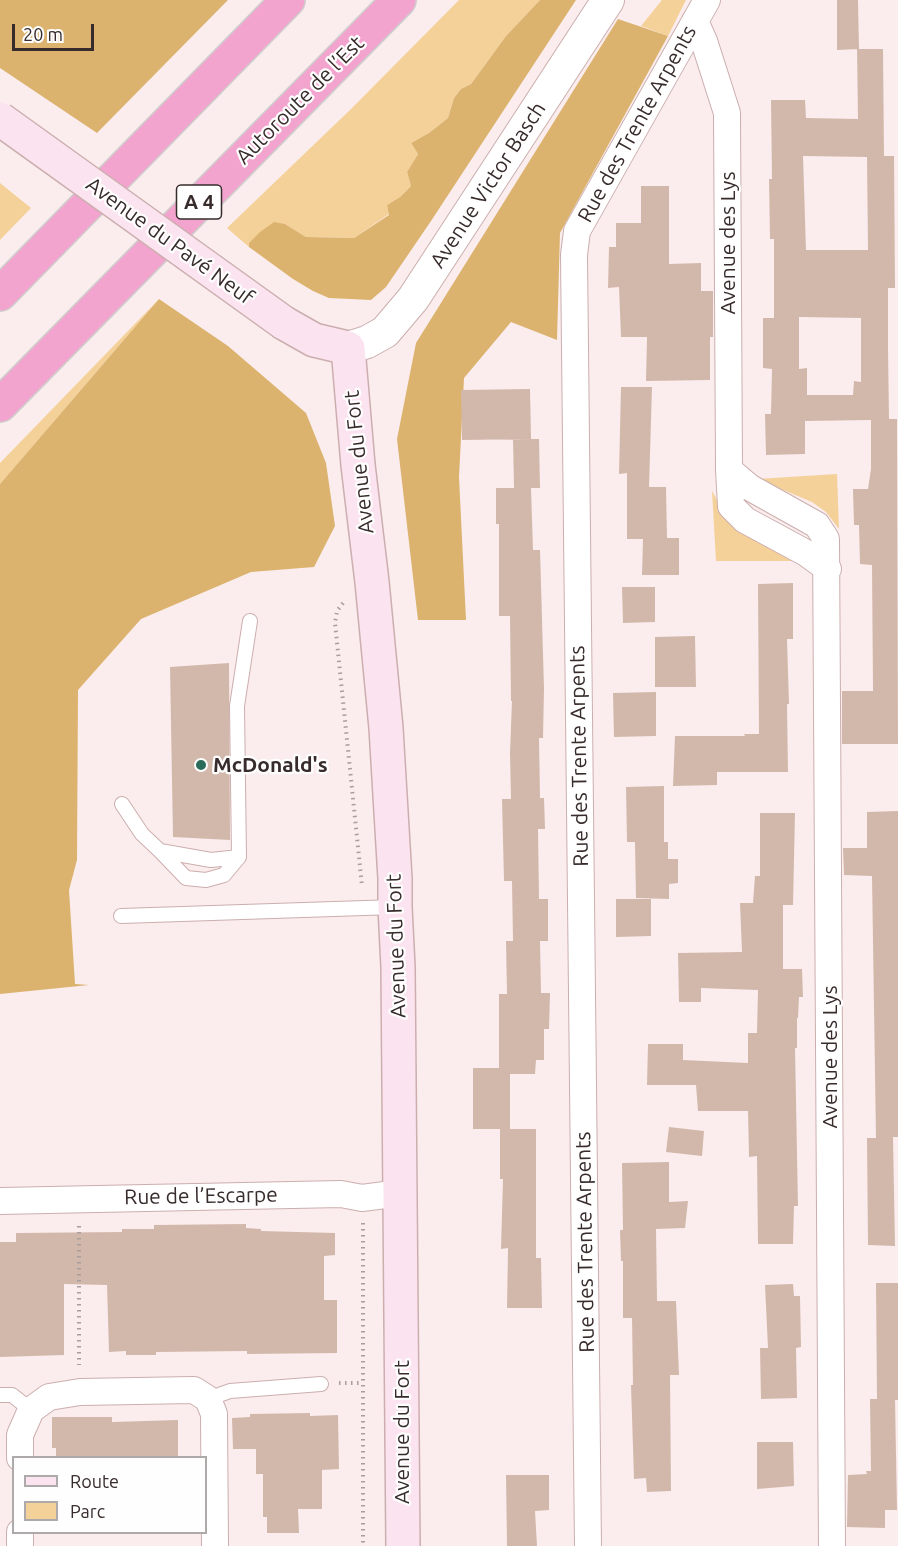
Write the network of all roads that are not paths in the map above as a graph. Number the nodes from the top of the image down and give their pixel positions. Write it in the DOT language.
graph roads {
  1 [pos="288,0"];
  2 [pos="399,0"];
  3 [pos="609,0"];
  4 [pos="701,10"];
  5 [pos="0,118"];
  6 [pos="0,294"];
  7 [pos="348,348"];
  8 [pos="0,405"];
  9 [pos="250,621"];
  10 [pos="122,804"];
  11 [pos="160,851"];
  12 [pos="239,857"];
  13 [pos="395,907"];
  14 [pos="121,916"];
  15 [pos="400,1193"];
  16 [pos="0,1201"];
  17 [pos="321,1384"];
  18 [pos="0,1395"];
  19 [pos="208,1399"];
  20 [pos="31,1410"];
  21 [pos="20,1456"];
  22 [pos="215,1546"];
  23 [pos="403,1546"];
  24 [pos="588,1546"];
  25 [pos="832,1546"];
  1 -- 6 [label="highway"];
  2 -- 8 [label="highway, Autoroute de l’Est / A 4"];
  3 -- 7 [label="street, Avenue Victor Basch"];
  4 -- 24 [label="street, Rue des Trente Arpents"];
  4 -- 25 [label="street, Avenue des Lys"];
  5 -- 7 [label="main road, Avenue du Pavé Neuf, bridge"];
  7 -- 13 [label="main road, Avenue du Fort"];
  9 -- 12 [label="lane"];
  10 -- 11 [label="lane"];
  11 -- 12 [label="lane"];
  11 -- 12 [label="lane"];
  13 -- 14 [label="lane"];
  13 -- 15 [label="main road, Avenue du Fort"];
  15 -- 16 [label="street, Rue de l’Escarpe"];
  15 -- 23 [label="main road, Avenue du Fort"];
  17 -- 19 [label="lane"];
  18 -- 20 [label="lane"];
  19 -- 20 [label="street"];
  19 -- 22 [label="street"];
  20 -- 21 [label="street"];
}
